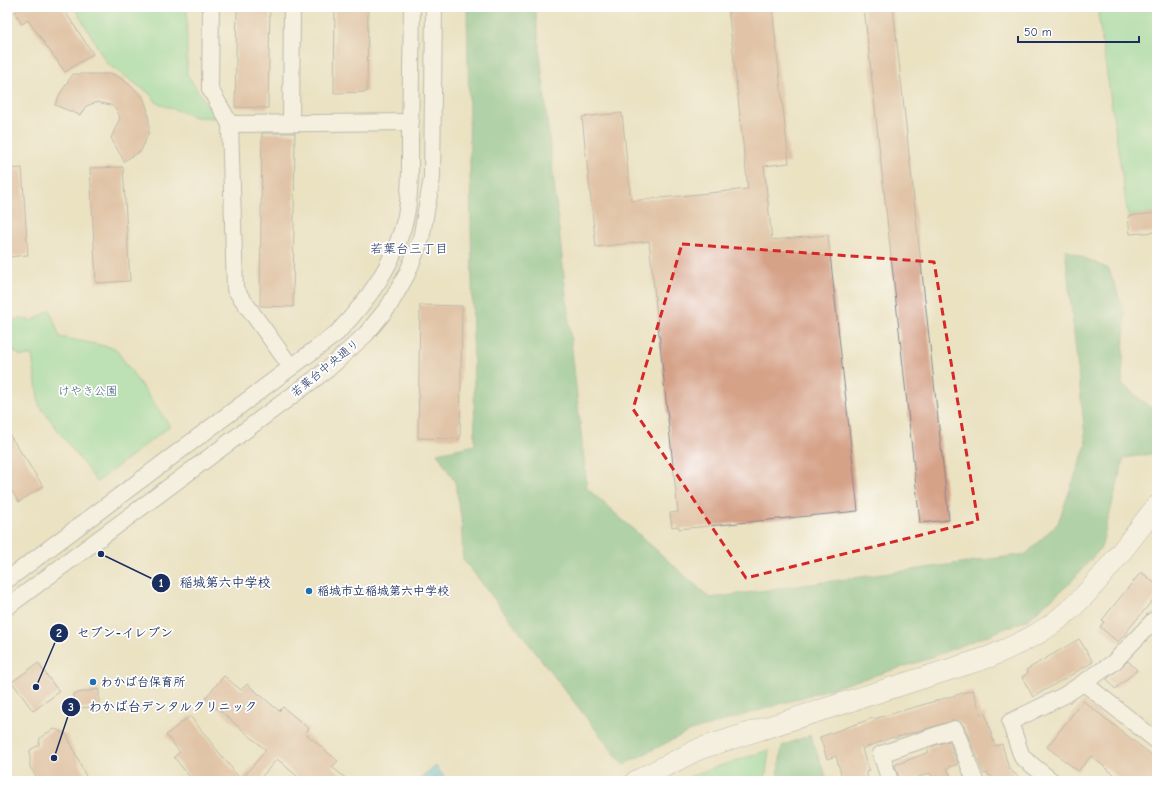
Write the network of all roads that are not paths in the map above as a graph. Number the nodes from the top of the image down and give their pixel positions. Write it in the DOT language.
graph roads {
  1 [pos="211,7"];
  2 [pos="292,7"];
  3 [pos="412,7"];
  4 [pos="434,7"];
  5 [pos="291,122"];
  6 [pos="411,122"];
  7 [pos="230,124"];
  8 [pos="291,367"];
  9 [pos="1157,506"];
  10 [pos="7,580"];
  11 [pos="7,607"];
  12 [pos="1157,622"];
  13 [pos="1084,683"];
  14 [pos="1157,741"];
  15 [pos="636,781"];
  16 [pos="890,781"];
  17 [pos="975,781"];
  18 [pos="1052,781"];
  1 -- 7 [label="street"];
  2 -- 5 [label="street"];
  3 -- 6 [label="street, 若葉台中央通り"];
  4 -- 11 [label="street, 若葉台中央通り"];
  5 -- 6 [label="street"];
  5 -- 7 [label="street"];
  6 -- 8 [label="street, 若葉台中央通り"];
  7 -- 8 [label="street"];
  8 -- 10 [label="street, 若葉台中央通り"];
  9 -- 15 [label="main road"];
  12 -- 13 [label="street"];
  13 -- 14 [label="street"];
  13 -- 18 [label="street"];
  16 -- 17 [label="street"];
}
